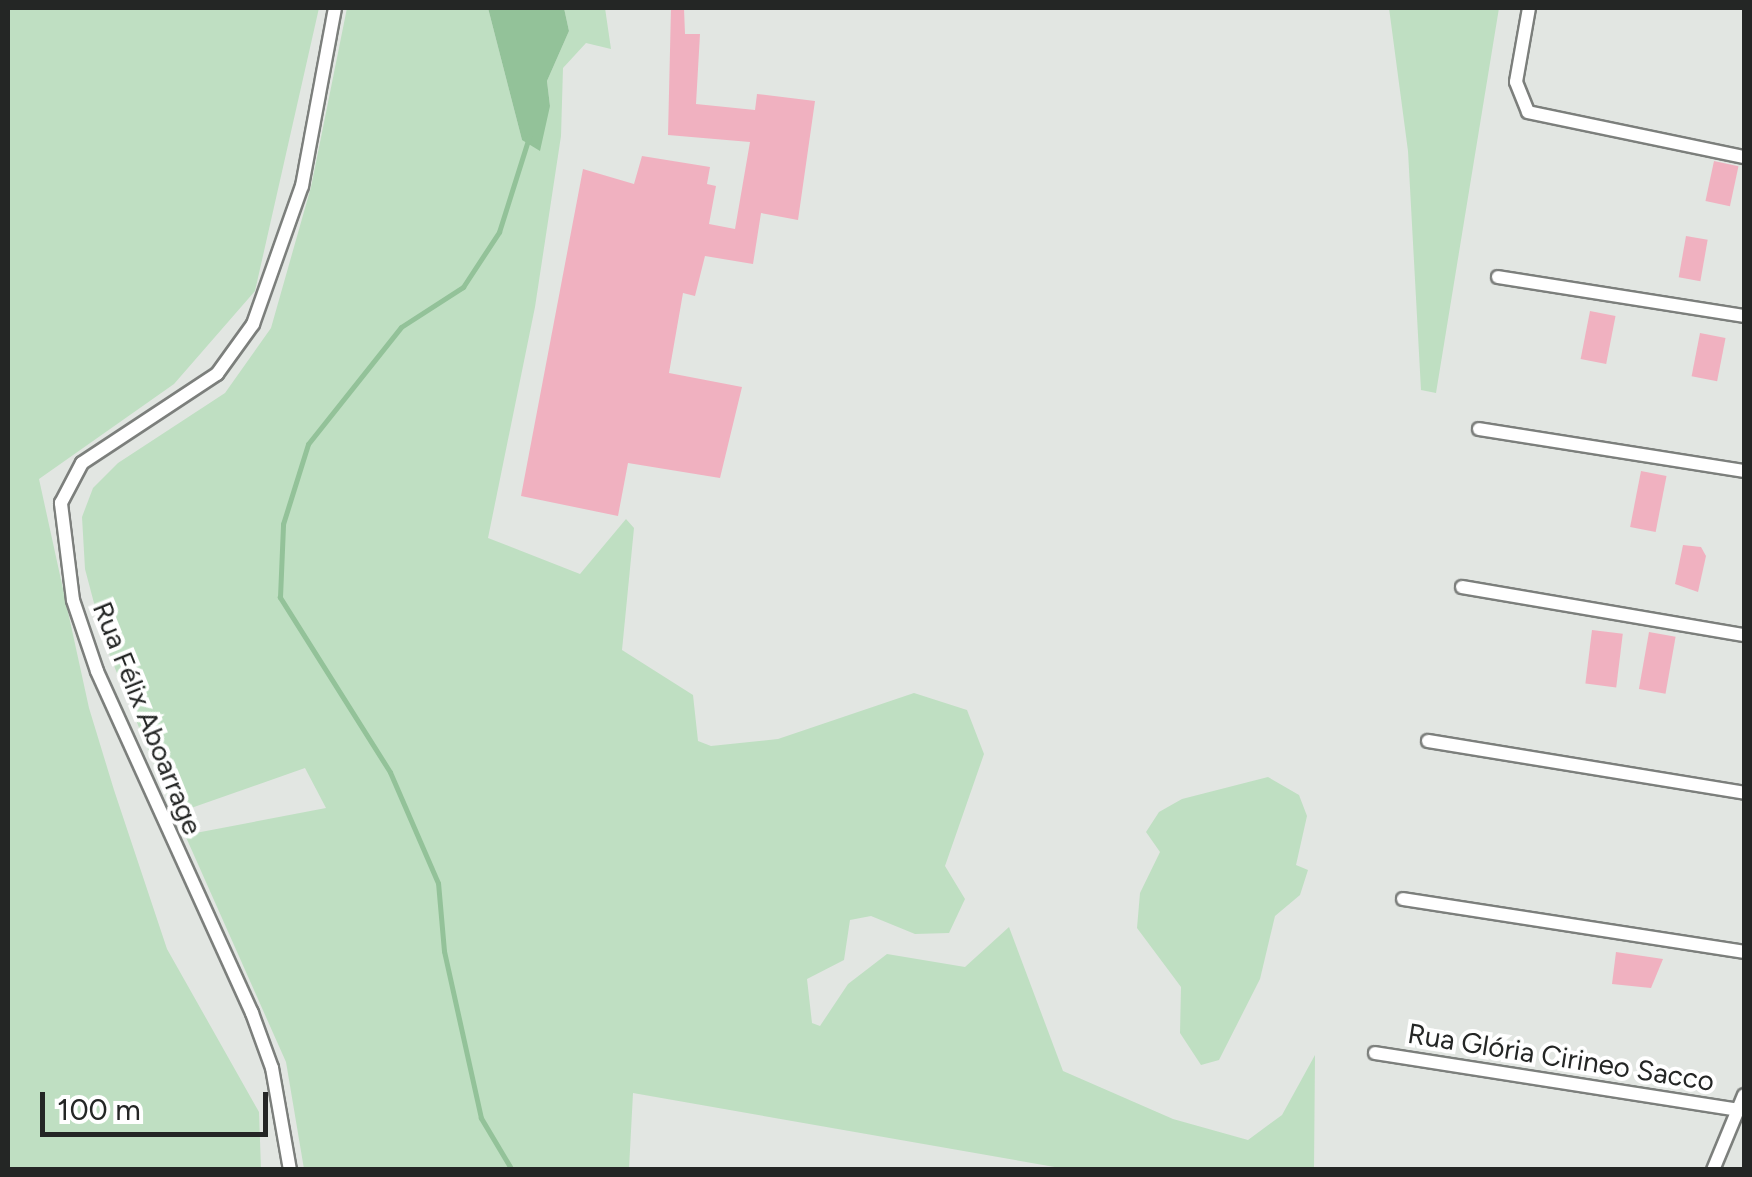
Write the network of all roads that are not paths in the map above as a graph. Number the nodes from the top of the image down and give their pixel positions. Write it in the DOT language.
graph roads {
  1 [pos="335,8"];
  2 [pos="1529,8"];
  3 [pos="1744,157"];
  4 [pos="1498,277"];
  5 [pos="1744,316"];
  6 [pos="1479,429"];
  7 [pos="1744,470"];
  8 [pos="1462,587"];
  9 [pos="1744,635"];
  10 [pos="1428,741"];
  11 [pos="1744,793"];
  12 [pos="1403,900"];
  13 [pos="1744,952"];
  14 [pos="1375,1053"];
  15 [pos="1744,1096"];
  16 [pos="1740,1110"];
  17 [pos="290,1170"];
  18 [pos="1712,1170"];
  1 -- 17 [label="street, Rua Félix Aboarrage"];
  2 -- 3 [label="street"];
  4 -- 5 [label="street"];
  6 -- 7 [label="street"];
  8 -- 9 [label="street"];
  10 -- 11 [label="street"];
  12 -- 13 [label="street"];
  14 -- 16 [label="street, Rua Glória Cirineo Sacco"];
  15 -- 16 [label="street"];
  16 -- 18 [label="street"];
}
